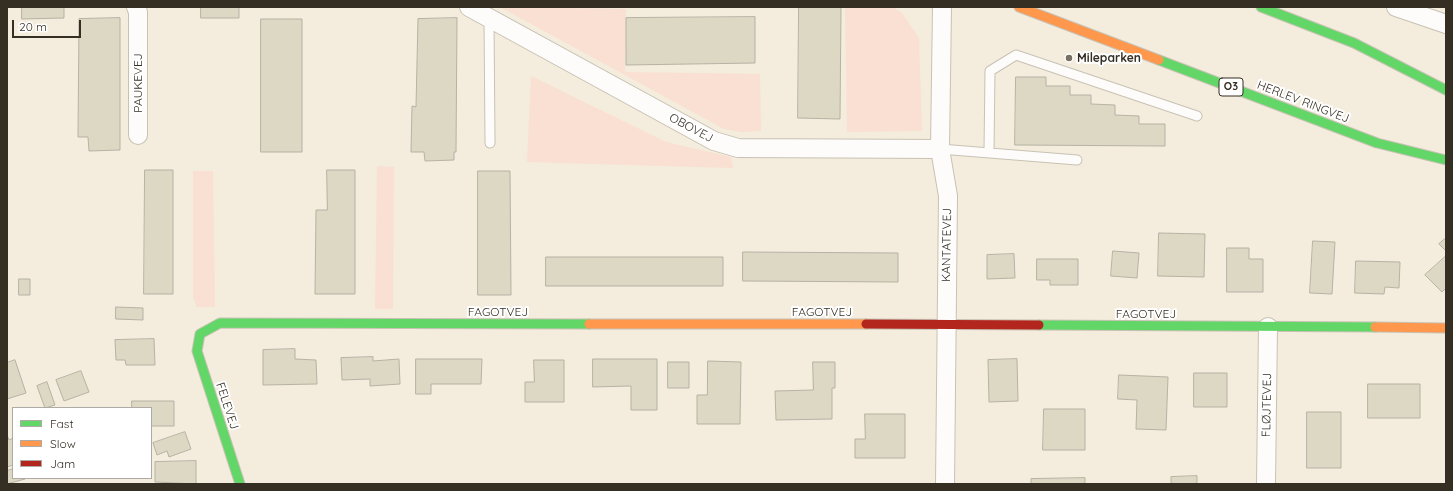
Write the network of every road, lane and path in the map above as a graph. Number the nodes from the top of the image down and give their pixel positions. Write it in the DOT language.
graph roads {
  1 [pos="136,7"];
  2 [pos="469,7"];
  3 [pos="942,7"];
  4 [pos="1019,7"];
  5 [pos="1261,7"];
  6 [pos="1396,7"];
  7 [pos="489,18"];
  8 [pos="1446,24"];
  9 [pos="1446,90"];
  10 [pos="1198,116"];
  11 [pos="138,135"];
  12 [pos="490,143"];
  13 [pos="940,149"];
  14 [pos="989,152"];
  15 [pos="1077,160"];
  16 [pos="1446,160"];
  17 [pos="946,324"];
  18 [pos="1268,327"];
  19 [pos="1446,328"];
  20 [pos="200,334"];
  21 [pos="240,484"];
  22 [pos="945,484"];
  23 [pos="1266,484"];
  1 -- 11 [label="street, PAUKEVEJ"];
  2 -- 7 [label="street, OBOVEJ"];
  3 -- 13 [label="street, KANTATEVEJ"];
  4 -- 16 [label="street, HERLEV RINGVEJ / O3"];
  5 -- 9 [label="street"];
  6 -- 8 [label="street"];
  7 -- 12 [label="lane"];
  7 -- 13 [label="street, OBOVEJ"];
  10 -- 14 [label="lane"];
  13 -- 14 [label="lane"];
  13 -- 17 [label="street, KANTATEVEJ"];
  14 -- 15 [label="lane"];
  17 -- 18 [label="street, FAGOTVEJ"];
  17 -- 20 [label="street, FAGOTVEJ"];
  17 -- 22 [label="street, KANTATEVEJ"];
  18 -- 19 [label="street, FAGOTVEJ"];
  18 -- 23 [label="street, FLØJTEVEJ"];
  20 -- 21 [label="street, FELEVEJ"];
}
